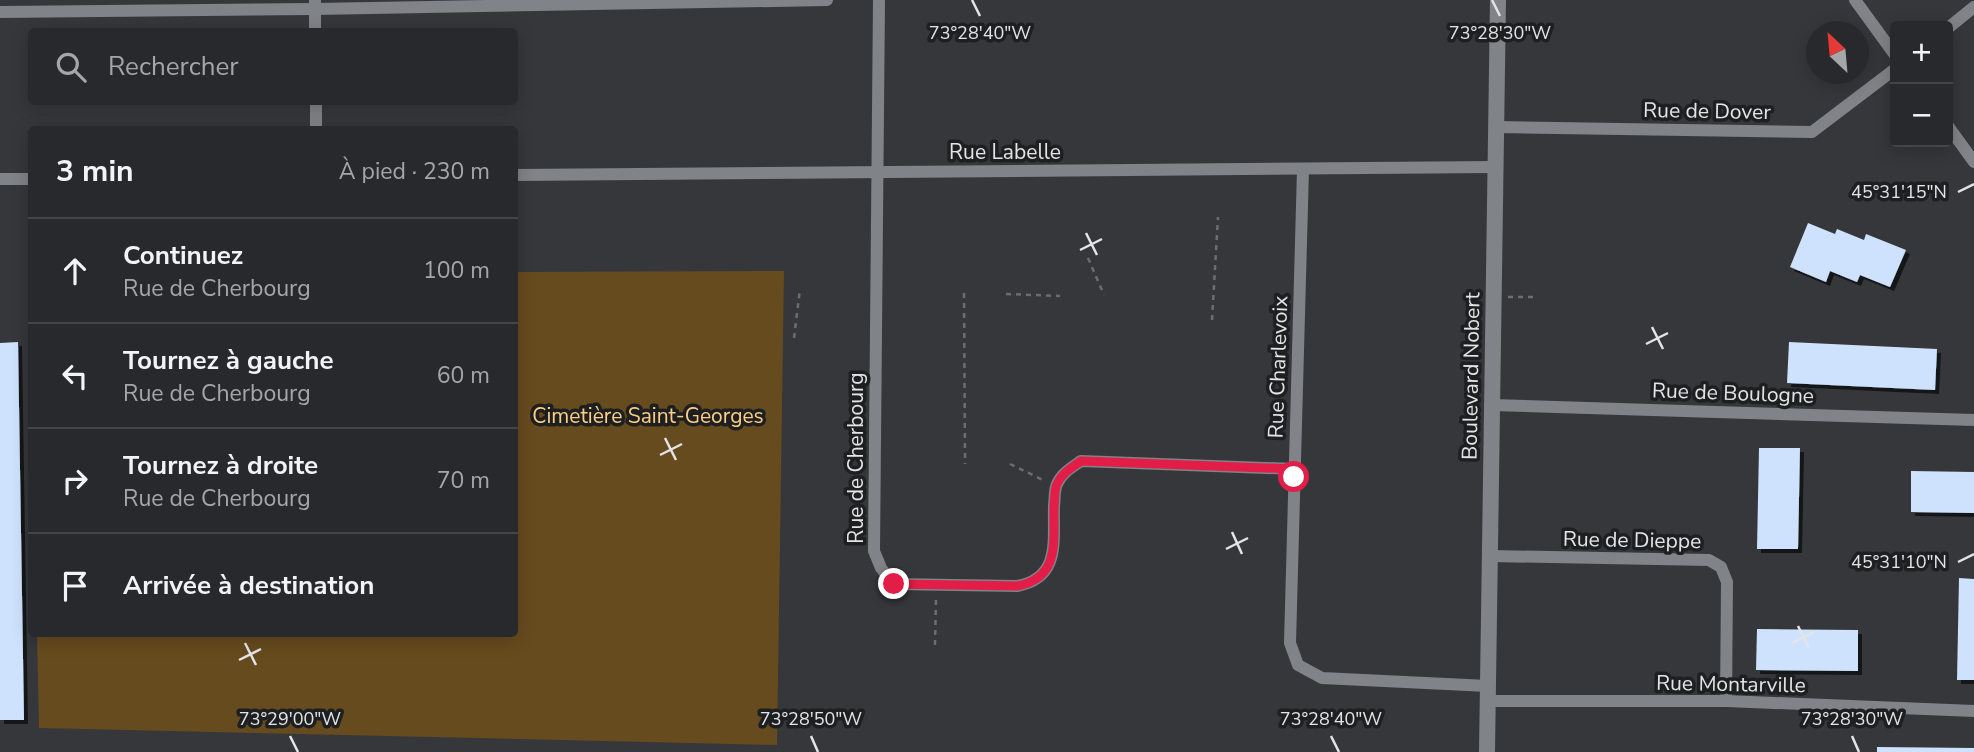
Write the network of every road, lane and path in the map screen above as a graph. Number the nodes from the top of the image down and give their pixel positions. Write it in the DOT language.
graph roads {
  1 [pos="827,0"];
  2 [pos="879,0"];
  3 [pos="1498,0"];
  4 [pos="1855,0"];
  5 [pos="315,5"];
  6 [pos="1974,8"];
  7 [pos="0,12"];
  8 [pos="1953,24"];
  9 [pos="315,28"];
  10 [pos="1890,48"];
  11 [pos="1890,73"];
  12 [pos="316,105"];
  13 [pos="316,126"];
  14 [pos="1496,127"];
  15 [pos="1953,133"];
  16 [pos="1974,162"];
  17 [pos="1495,167"];
  18 [pos="1303,169"];
  19 [pos="877,172"];
  20 [pos="518,175"];
  21 [pos="0,179"];
  22 [pos="28,179"];
  23 [pos="1218,217"];
  24 [pos="1088,258"];
  25 [pos="800,289"];
  26 [pos="964,293"];
  27 [pos="1006,294"];
  28 [pos="1104,295"];
  29 [pos="1060,296"];
  30 [pos="1493,297"];
  31 [pos="1533,297"];
  32 [pos="1212,320"];
  33 [pos="794,338"];
  34 [pos="1492,405"];
  35 [pos="1974,420"];
  36 [pos="965,464"];
  37 [pos="1010,464"];
  38 [pos="1295,469"];
  39 [pos="1055,486"];
  40 [pos="1490,556"];
  41 [pos="936,585"];
  42 [pos="935,645"];
  43 [pos="1488,693"];
  44 [pos="1726,701"];
  45 [pos="1974,712"];
  46 [pos="1487,752"];
  1 -- 5 [label="street"];
  2 -- 19 [label="street, Rue de Cherbourg"];
  3 -- 14 [label="street, Boulevard Nobert"];
  4 -- 10 [label="street"];
  5 -- 7 [label="street"];
  5 -- 9 [label="street"];
  6 -- 8 [label="street"];
  11 -- 14 [label="street, Rue de Dover"];
  12 -- 13 [label="street"];
  14 -- 17 [label="street, Boulevard Nobert"];
  15 -- 16 [label="street"];
  17 -- 18 [label="street, Rue Labelle"];
  17 -- 30 [label="street, Boulevard Nobert"];
  18 -- 19 [label="street, Rue Labelle"];
  18 -- 38 [label="street, Rue Charlevoix"];
  19 -- 20 [label="street, Rue Labelle"];
  19 -- 41 [label="street, Rue de Cherbourg"];
  21 -- 22 [label="street"];
  23 -- 32 [label="path"];
  24 -- 28 [label="path"];
  25 -- 33 [label="path"];
  26 -- 36 [label="path"];
  27 -- 29 [label="path"];
  30 -- 31 [label="path"];
  30 -- 34 [label="street, Boulevard Nobert"];
  34 -- 35 [label="street, Rue de Boulogne"];
  34 -- 40 [label="street, Boulevard Nobert"];
  37 -- 39 [label="path"];
  38 -- 39 [label="street"];
  38 -- 43 [label="street, Rue Charlevoix"];
  39 -- 41 [label="street, Rue de Cherbourg"];
  40 -- 43 [label="street, Boulevard Nobert"];
  40 -- 44 [label="street, Rue de Dieppe"];
  41 -- 42 [label="path"];
  43 -- 44 [label="street, Rue Montarville"];
  43 -- 46 [label="street, Boulevard Nobert"];
  44 -- 45 [label="street, Rue Montarville"];
}
